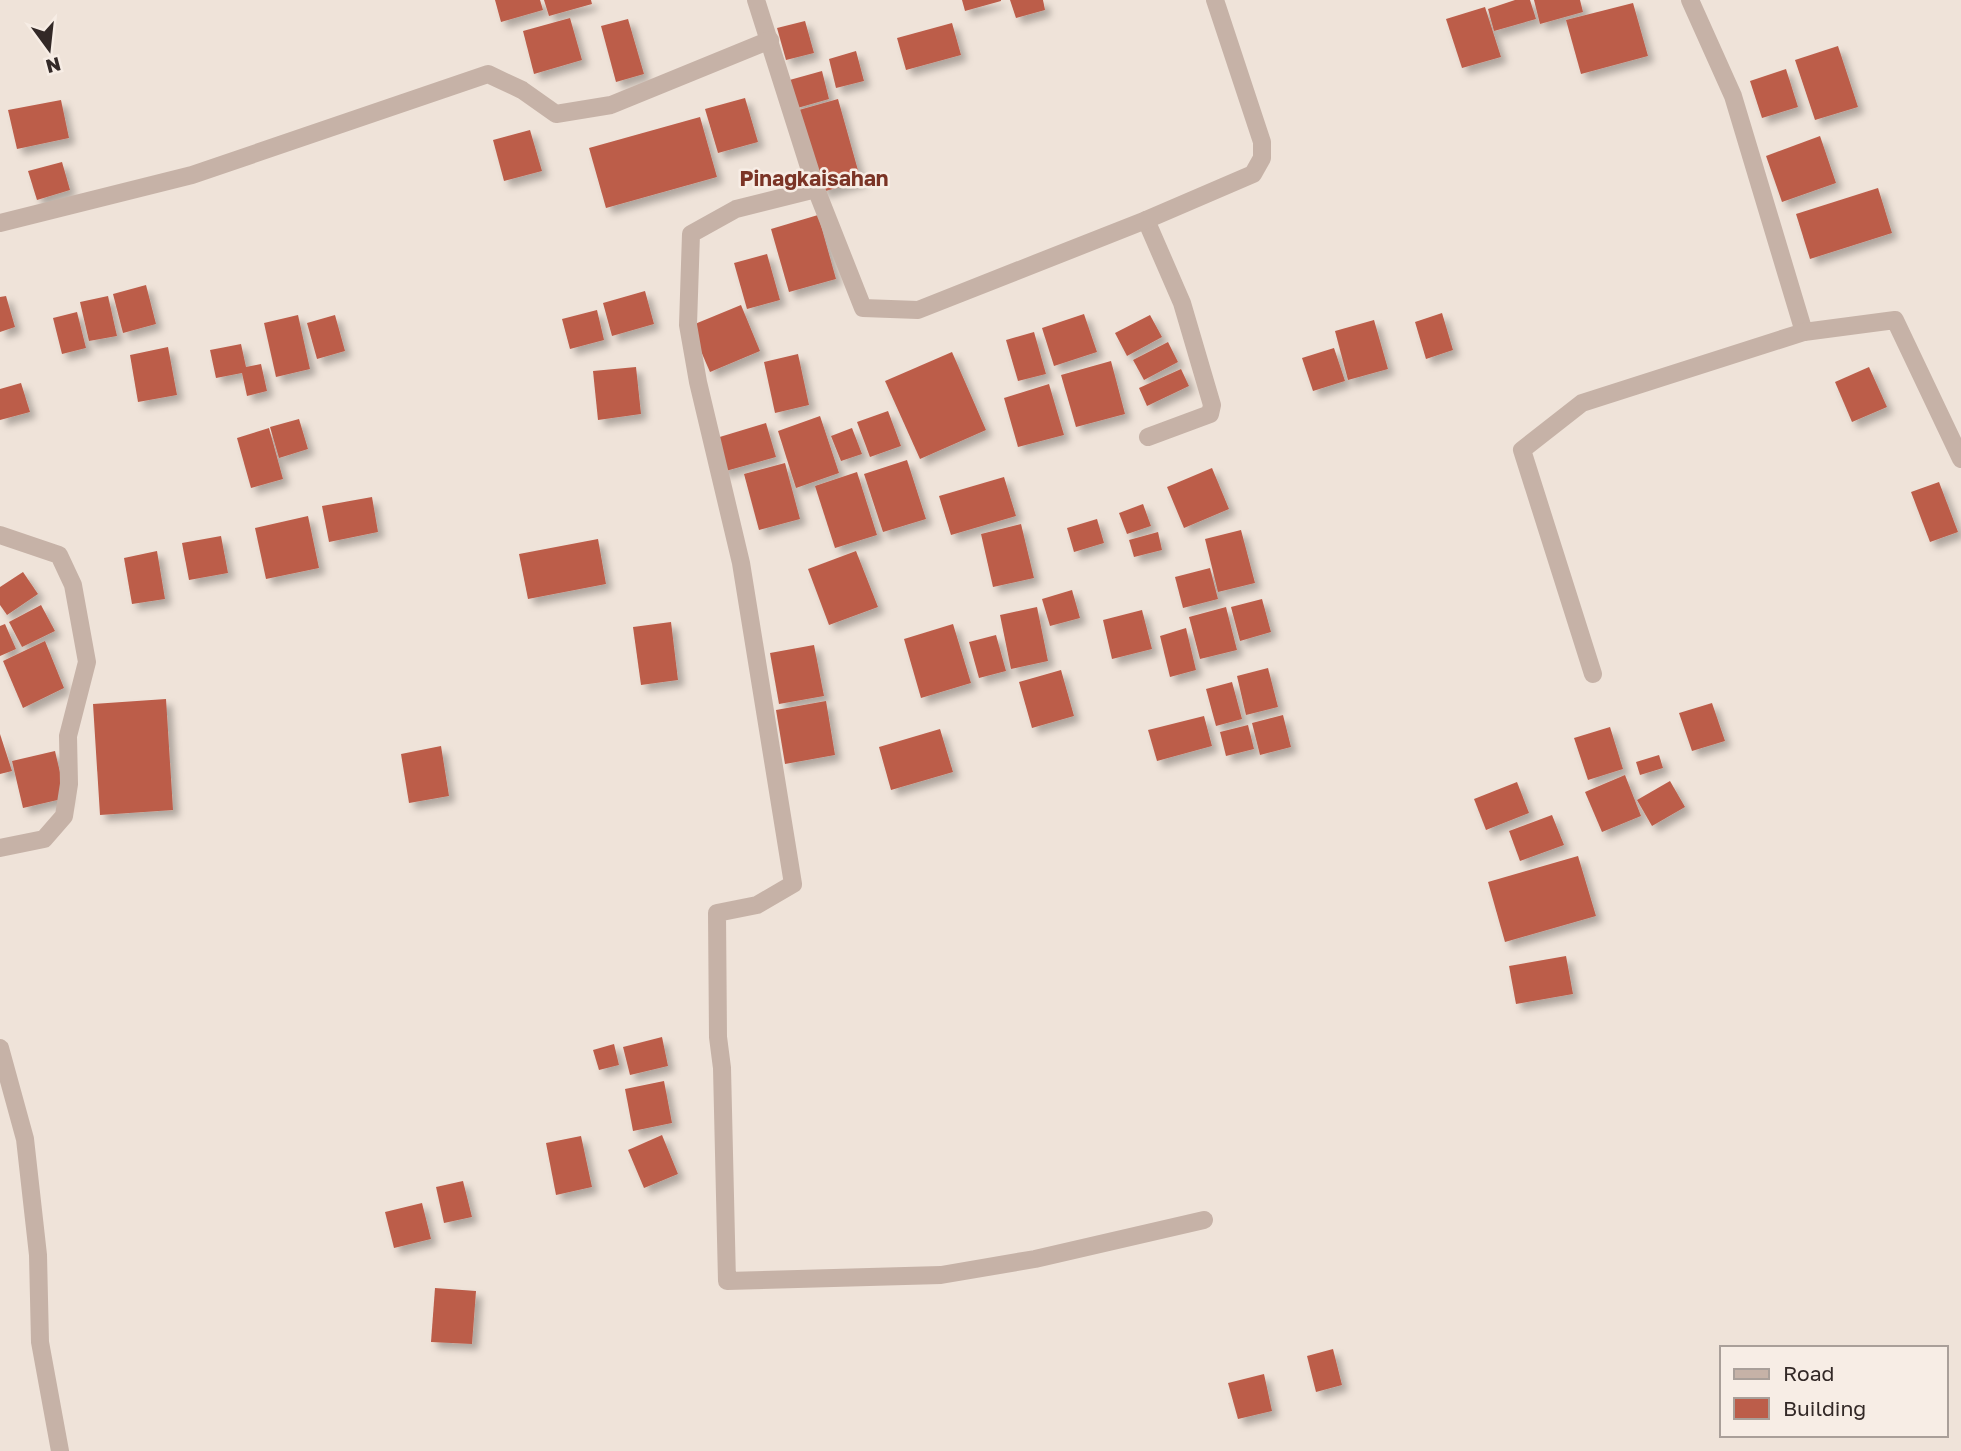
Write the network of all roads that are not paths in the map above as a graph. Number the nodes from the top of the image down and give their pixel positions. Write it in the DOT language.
graph roads {
  1 [pos="756,0"];
  2 [pos="1215,0"];
  3 [pos="1690,0"];
  4 [pos="770,40"];
  5 [pos="816,189"];
  6 [pos="1146,220"];
  7 [pos="0,223"];
  8 [pos="1804,332"];
  9 [pos="1148,437"];
  10 [pos="1961,459"];
  11 [pos="0,535"];
  12 [pos="1592,674"];
  13 [pos="0,848"];
  14 [pos="0,1048"];
  15 [pos="1204,1220"];
  16 [pos="60,1451"];
  1 -- 4 [label="street"];
  2 -- 6 [label="street"];
  3 -- 8 [label="street"];
  4 -- 5 [label="street"];
  4 -- 7 [label="street"];
  5 -- 6 [label="street"];
  5 -- 15 [label="street"];
  6 -- 9 [label="street"];
  8 -- 10 [label="street"];
  8 -- 12 [label="street"];
  11 -- 13 [label="street"];
  14 -- 16 [label="street"];
}
